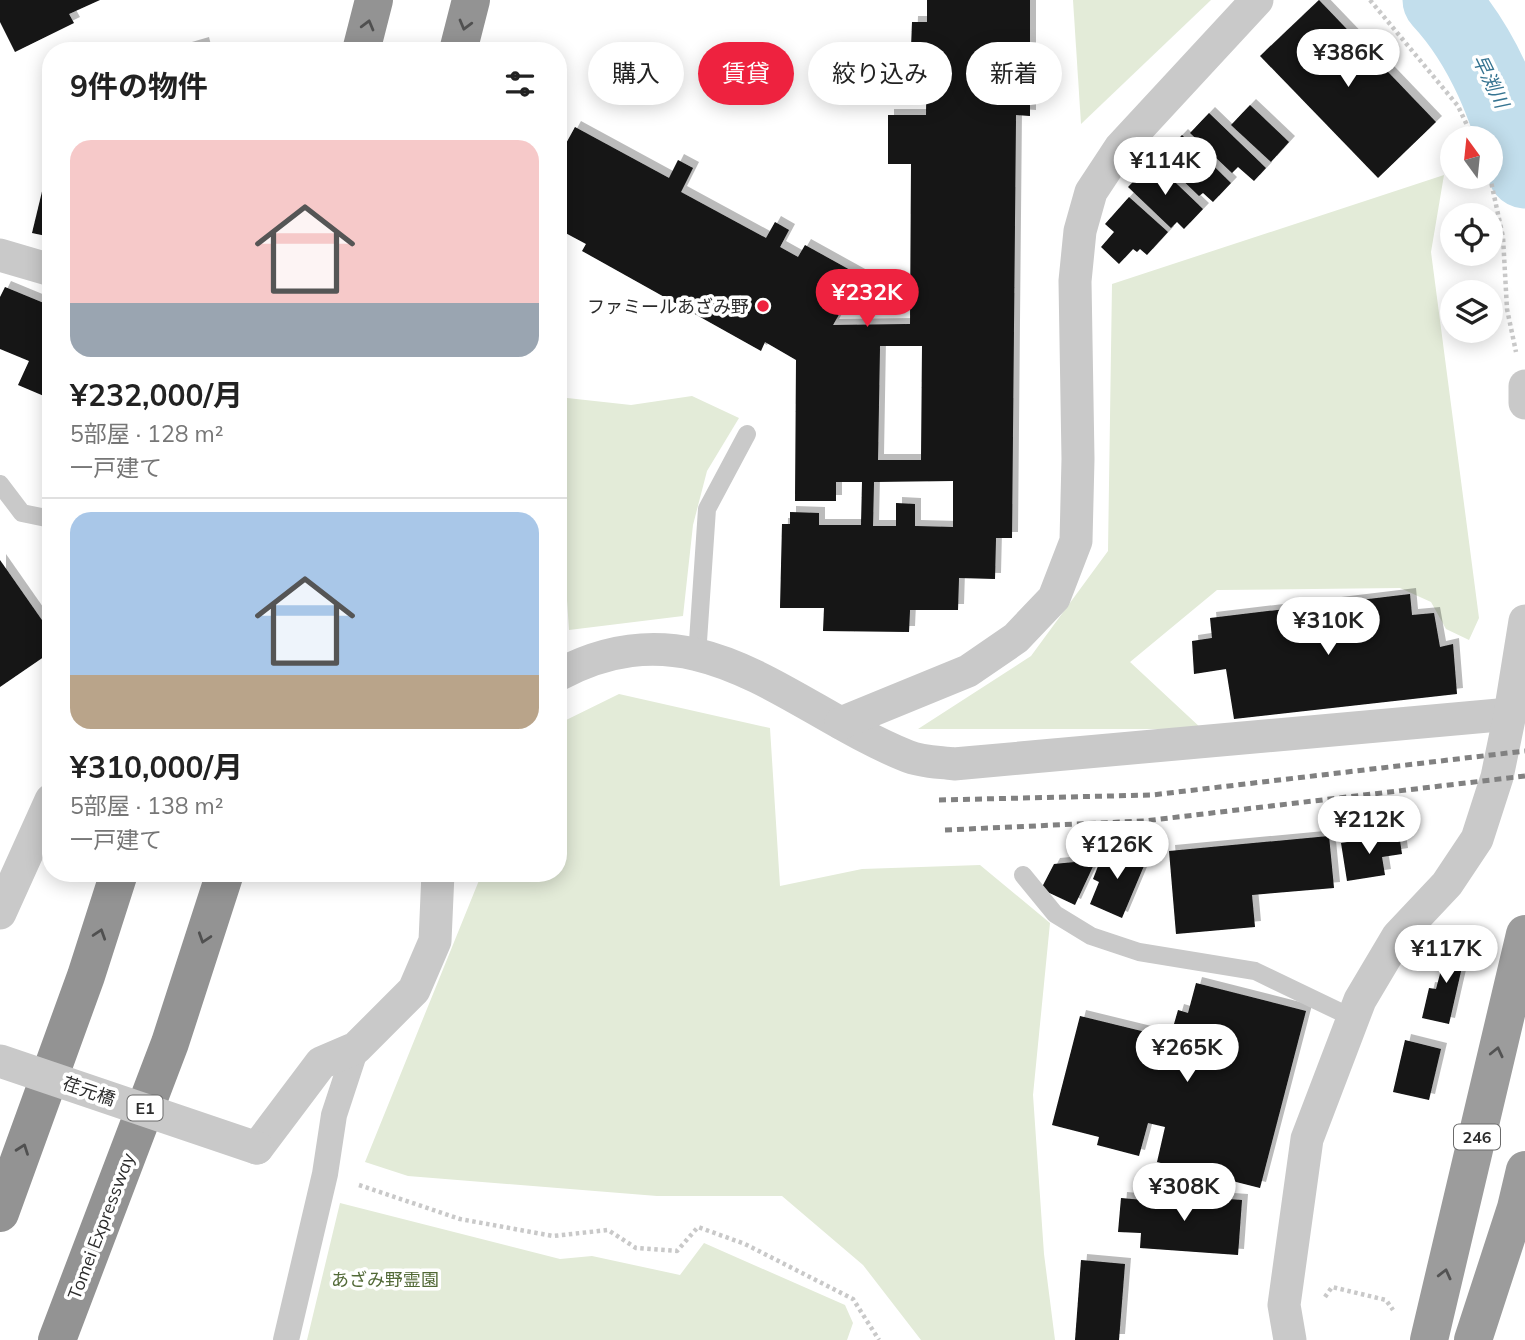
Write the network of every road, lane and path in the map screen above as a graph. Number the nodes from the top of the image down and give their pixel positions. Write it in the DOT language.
graph roads {
  1 [pos="374,0"];
  2 [pos="471,0"];
  3 [pos="1257,0"];
  4 [pos="1370,0"];
  5 [pos="363,42"];
  6 [pos="460,42"];
  7 [pos="1467,126"];
  8 [pos="1493,189"];
  9 [pos="0,255"];
  10 [pos="42,267"];
  11 [pos="1525,387"];
  12 [pos="1525,403"];
  13 [pos="747,434"];
  14 [pos="0,484"];
  15 [pos="42,517"];
  16 [pos="1525,621"];
  17 [pos="697,656"];
  18 [pos="567,671"];
  19 [pos="1510,715"];
  20 [pos="841,723"];
  21 [pos="42,820"];
  22 [pos="1023,875"];
  23 [pos="116,882"];
  24 [pos="222,882"];
  25 [pos="438,882"];
  26 [pos="0,913"];
  27 [pos="1525,934"];
  28 [pos="1353,1018"];
  29 [pos="356,1048"];
  30 [pos="0,1061"];
  31 [pos="1525,1170"];
  32 [pos="325,1174"];
  33 [pos="0,1213"];
  34 [pos="1332,1287"];
  35 [pos="1397,1315"];
  36 [pos="57,1340"];
  37 [pos="286,1340"];
  38 [pos="879,1340"];
  39 [pos="1290,1340"];
  40 [pos="1429,1340"];
  41 [pos="1473,1340"];
  5 -- 1 [label="highway, one-way"];
  2 -- 6 [label="highway, one-way"];
  3 -- 20 [label="street"];
  4 -- 7 [label="path"];
  8 -- 11 [label="path"];
  9 -- 10 [label="street"];
  11 -- 12 [label="street"];
  13 -- 17 [label="lane"];
  14 -- 15 [label="lane"];
  16 -- 19 [label="street"];
  17 -- 18 [label="street"];
  17 -- 20 [label="street"];
  19 -- 20 [label="street"];
  19 -- 28 [label="street"];
  21 -- 26 [label="street"];
  22 -- 28 [label="lane"];
  33 -- 23 [label="highway, one-way"];
  24 -- 36 [label="highway, Tomei Expressway / E1, one-way"];
  25 -- 29 [label="street"];
  40 -- 27 [label="highway, 246, one-way"];
  28 -- 39 [label="street"];
  29 -- 30 [label="street, 荏元橋, bridge"];
  29 -- 32 [label="street"];
  31 -- 41 [label="highway"];
  32 -- 37 [label="street"];
  32 -- 38 [label="path"];
  34 -- 35 [label="path"];
}
